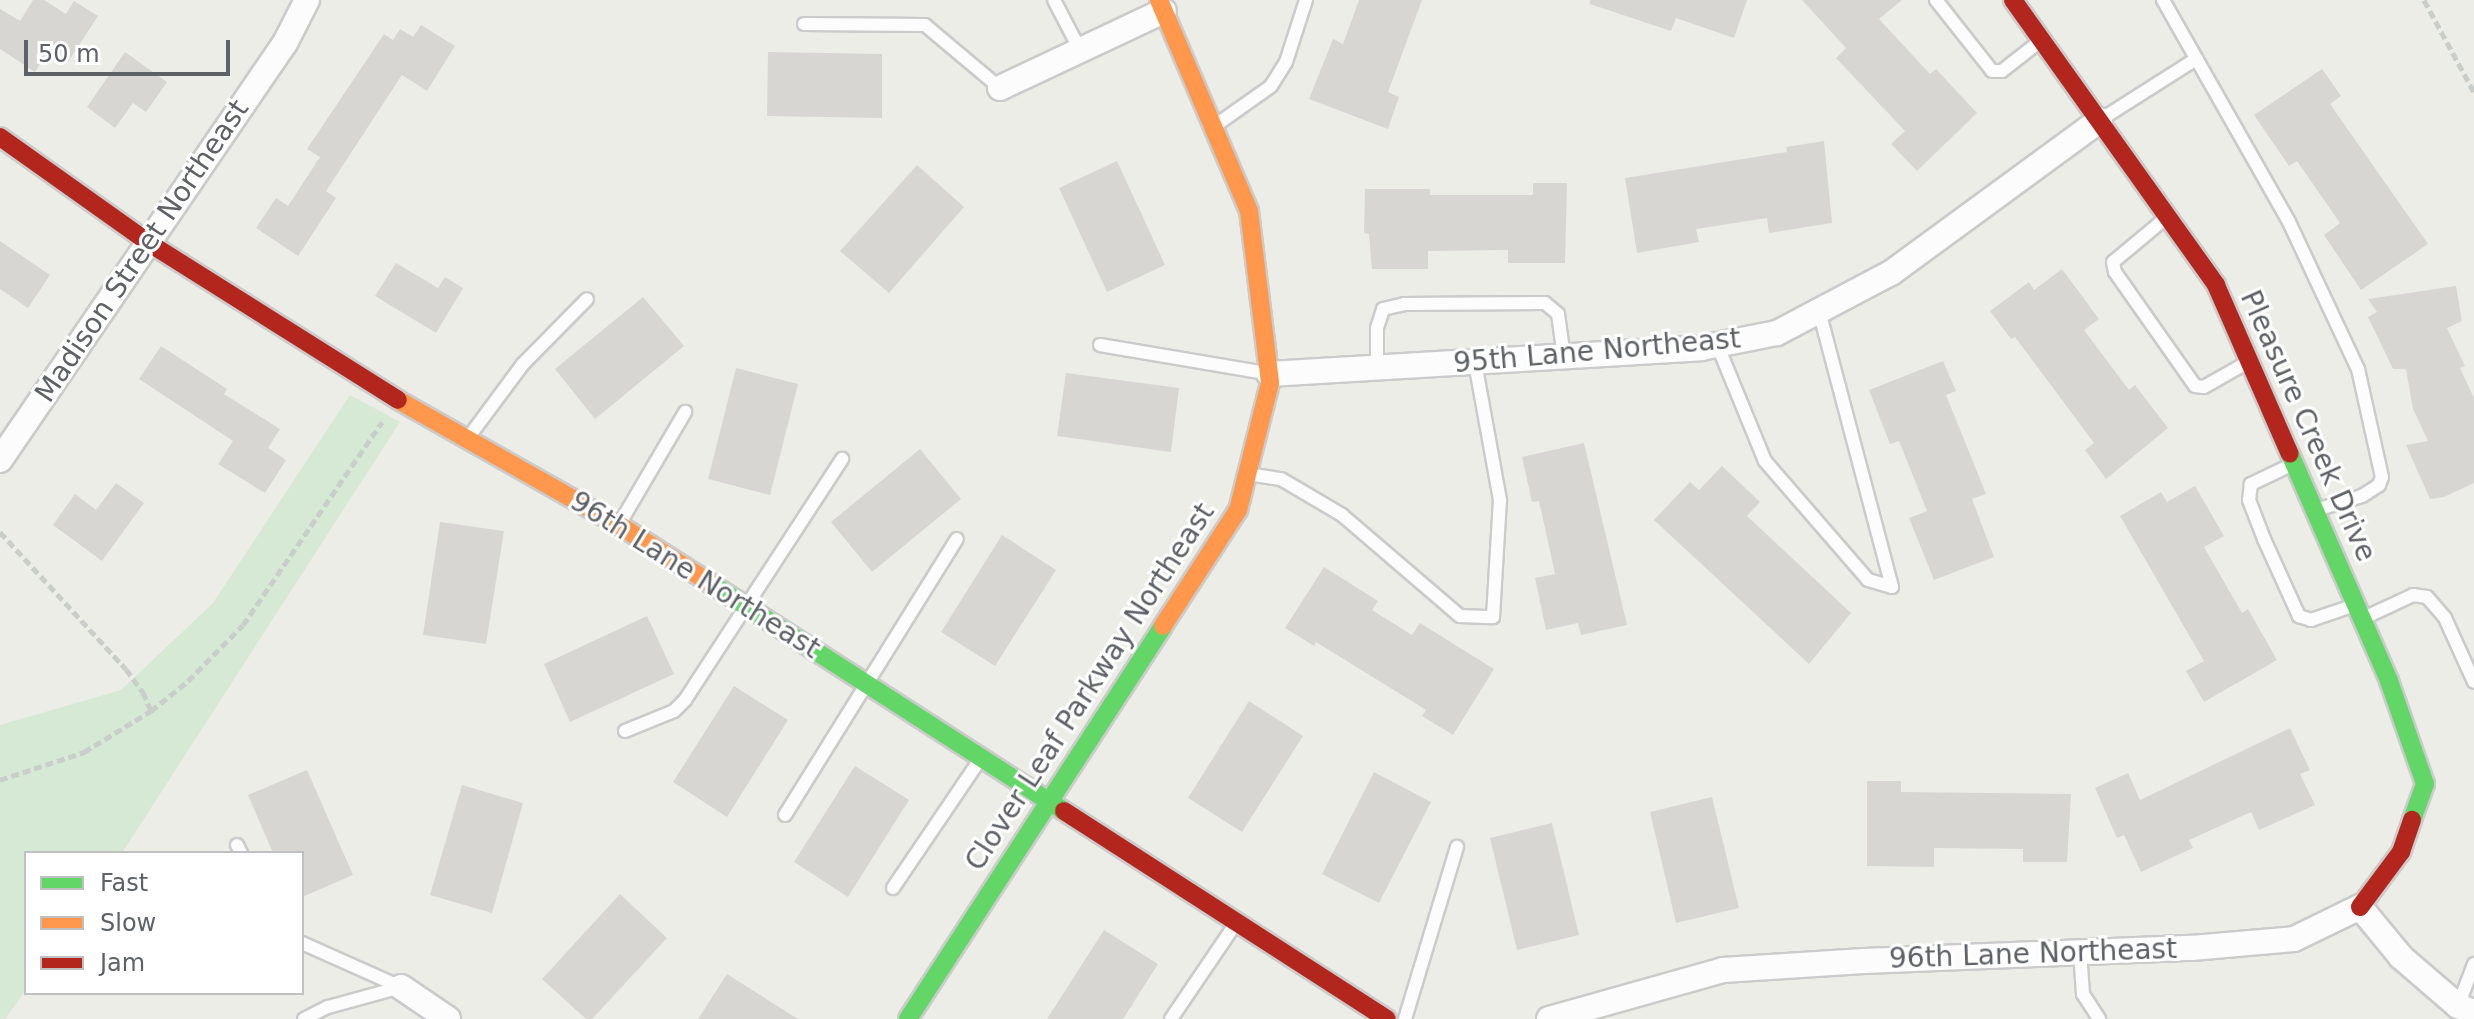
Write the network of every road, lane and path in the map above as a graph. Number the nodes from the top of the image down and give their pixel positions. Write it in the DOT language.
graph roads {
  1 [pos="307,0"];
  2 [pos="1054,0"];
  3 [pos="1306,0"];
  4 [pos="1936,0"];
  5 [pos="2013,0"];
  6 [pos="2163,0"];
  7 [pos="2424,0"];
  8 [pos="1162,5"];
  9 [pos="804,24"];
  10 [pos="2042,40"];
  11 [pos="1080,50"];
  12 [pos="2196,59"];
  13 [pos="1000,88"];
  14 [pos="2474,92"];
  15 [pos="2100,120"];
  16 [pos="1213,126"];
  17 [pos="0,137"];
  18 [pos="2168,217"];
  19 [pos="149,243"];
  20 [pos="587,299"];
  21 [pos="1819,311"];
  22 [pos="1717,344"];
  23 [pos="1100,345"];
  24 [pos="1564,357"];
  25 [pos="2249,362"];
  26 [pos="1475,363"];
  27 [pos="1377,369"];
  28 [pos="1269,374"];
  29 [pos="397,399"];
  30 [pos="685,412"];
  31 [pos="469,437"];
  32 [pos="842,459"];
  33 [pos="0,460"];
  34 [pos="2293,464"];
  35 [pos="1247,474"];
  36 [pos="2314,511"];
  37 [pos="619,525"];
  38 [pos="0,532"];
  39 [pos="957,539"];
  40 [pos="746,608"];
  41 [pos="2358,612"];
  42 [pos="866,682"];
  43 [pos="2474,682"];
  44 [pos="151,711"];
  45 [pos="625,731"];
  46 [pos="981,758"];
  47 [pos="0,780"];
  48 [pos="1049,802"];
  49 [pos="785,815"];
  50 [pos="1457,847"];
  51 [pos="893,888"];
  52 [pos="2360,907"];
  53 [pos="1236,922"];
  54 [pos="304,944"];
  55 [pos="2080,952"];
  56 [pos="2474,964"];
  57 [pos="401,987"];
  58 [pos="2464,1012"];
  59 [pos="304,1019"];
  60 [pos="448,1019"];
  61 [pos="908,1019"];
  62 [pos="1171,1019"];
  63 [pos="1387,1019"];
  64 [pos="1405,1019"];
  65 [pos="1549,1019"];
  66 [pos="2099,1019"];
  1 -- 19 [label="street, Madison Street Northeast"];
  2 -- 11 [label="lane"];
  3 -- 16 [label="lane"];
  4 -- 10 [label="lane"];
  5 -- 10 [label="street, Pleasure Creek Drive"];
  6 -- 12 [label="lane"];
  7 -- 14 [label="path"];
  8 -- 11 [label="street"];
  8 -- 16 [label="street, Clover Leaf Parkway Northeast"];
  9 -- 13 [label="lane"];
  10 -- 15 [label="street, Pleasure Creek Drive"];
  11 -- 13 [label="street"];
  12 -- 15 [label="lane"];
  12 -- 36 [label="lane"];
  15 -- 18 [label="street, Pleasure Creek Drive"];
  15 -- 21 [label="street, 95th Lane Northeast"];
  16 -- 28 [label="street, Clover Leaf Parkway Northeast"];
  17 -- 19 [label="street, 96th Lane Northeast"];
  18 -- 25 [label="street, Pleasure Creek Drive"];
  18 -- 25 [label="lane"];
  19 -- 29 [label="street, 96th Lane Northeast"];
  19 -- 33 [label="street, Madison Street Northeast"];
  20 -- 31 [label="lane"];
  21 -- 22 [label="street, 95th Lane Northeast"];
  21 -- 22 [label="lane"];
  22 -- 24 [label="street, 95th Lane Northeast"];
  23 -- 28 [label="lane"];
  24 -- 26 [label="street, 95th Lane Northeast"];
  24 -- 27 [label="lane"];
  25 -- 34 [label="street, Pleasure Creek Drive"];
  26 -- 27 [label="street, 95th Lane Northeast"];
  26 -- 35 [label="lane"];
  27 -- 28 [label="street, 95th Lane Northeast"];
  28 -- 35 [label="street, Clover Leaf Parkway Northeast"];
  29 -- 31 [label="street, 96th Lane Northeast"];
  29 -- 44 [label="path"];
  30 -- 37 [label="lane"];
  31 -- 37 [label="street, 96th Lane Northeast"];
  32 -- 40 [label="lane"];
  34 -- 36 [label="street, Pleasure Creek Drive"];
  34 -- 41 [label="lane"];
  35 -- 48 [label="street, Clover Leaf Parkway Northeast"];
  36 -- 41 [label="street, Pleasure Creek Drive"];
  37 -- 40 [label="street, 96th Lane Northeast"];
  38 -- 44 [label="path"];
  39 -- 42 [label="lane"];
  40 -- 42 [label="street, 96th Lane Northeast"];
  40 -- 45 [label="lane"];
  41 -- 43 [label="lane"];
  41 -- 52 [label="street, Pleasure Creek Drive"];
  42 -- 46 [label="street, 96th Lane Northeast"];
  42 -- 49 [label="lane"];
  44 -- 47 [label="path"];
  46 -- 48 [label="street, 96th Lane Northeast"];
  46 -- 51 [label="lane"];
  48 -- 53 [label="street, 96th Lane Northeast"];
  48 -- 61 [label="street, Clover Leaf Parkway Northeast"];
  50 -- 64 [label="lane"];
  52 -- 55 [label="street, 96th Lane Northeast"];
  52 -- 58 [label="street"];
  53 -- 62 [label="lane"];
  53 -- 63 [label="street, 96th Lane Northeast"];
  54 -- 57 [label="lane"];
  55 -- 65 [label="street, 96th Lane Northeast"];
  55 -- 66 [label="lane"];
  56 -- 58 [label="lane"];
  57 -- 59 [label="lane"];
  57 -- 60 [label="street"];
}
